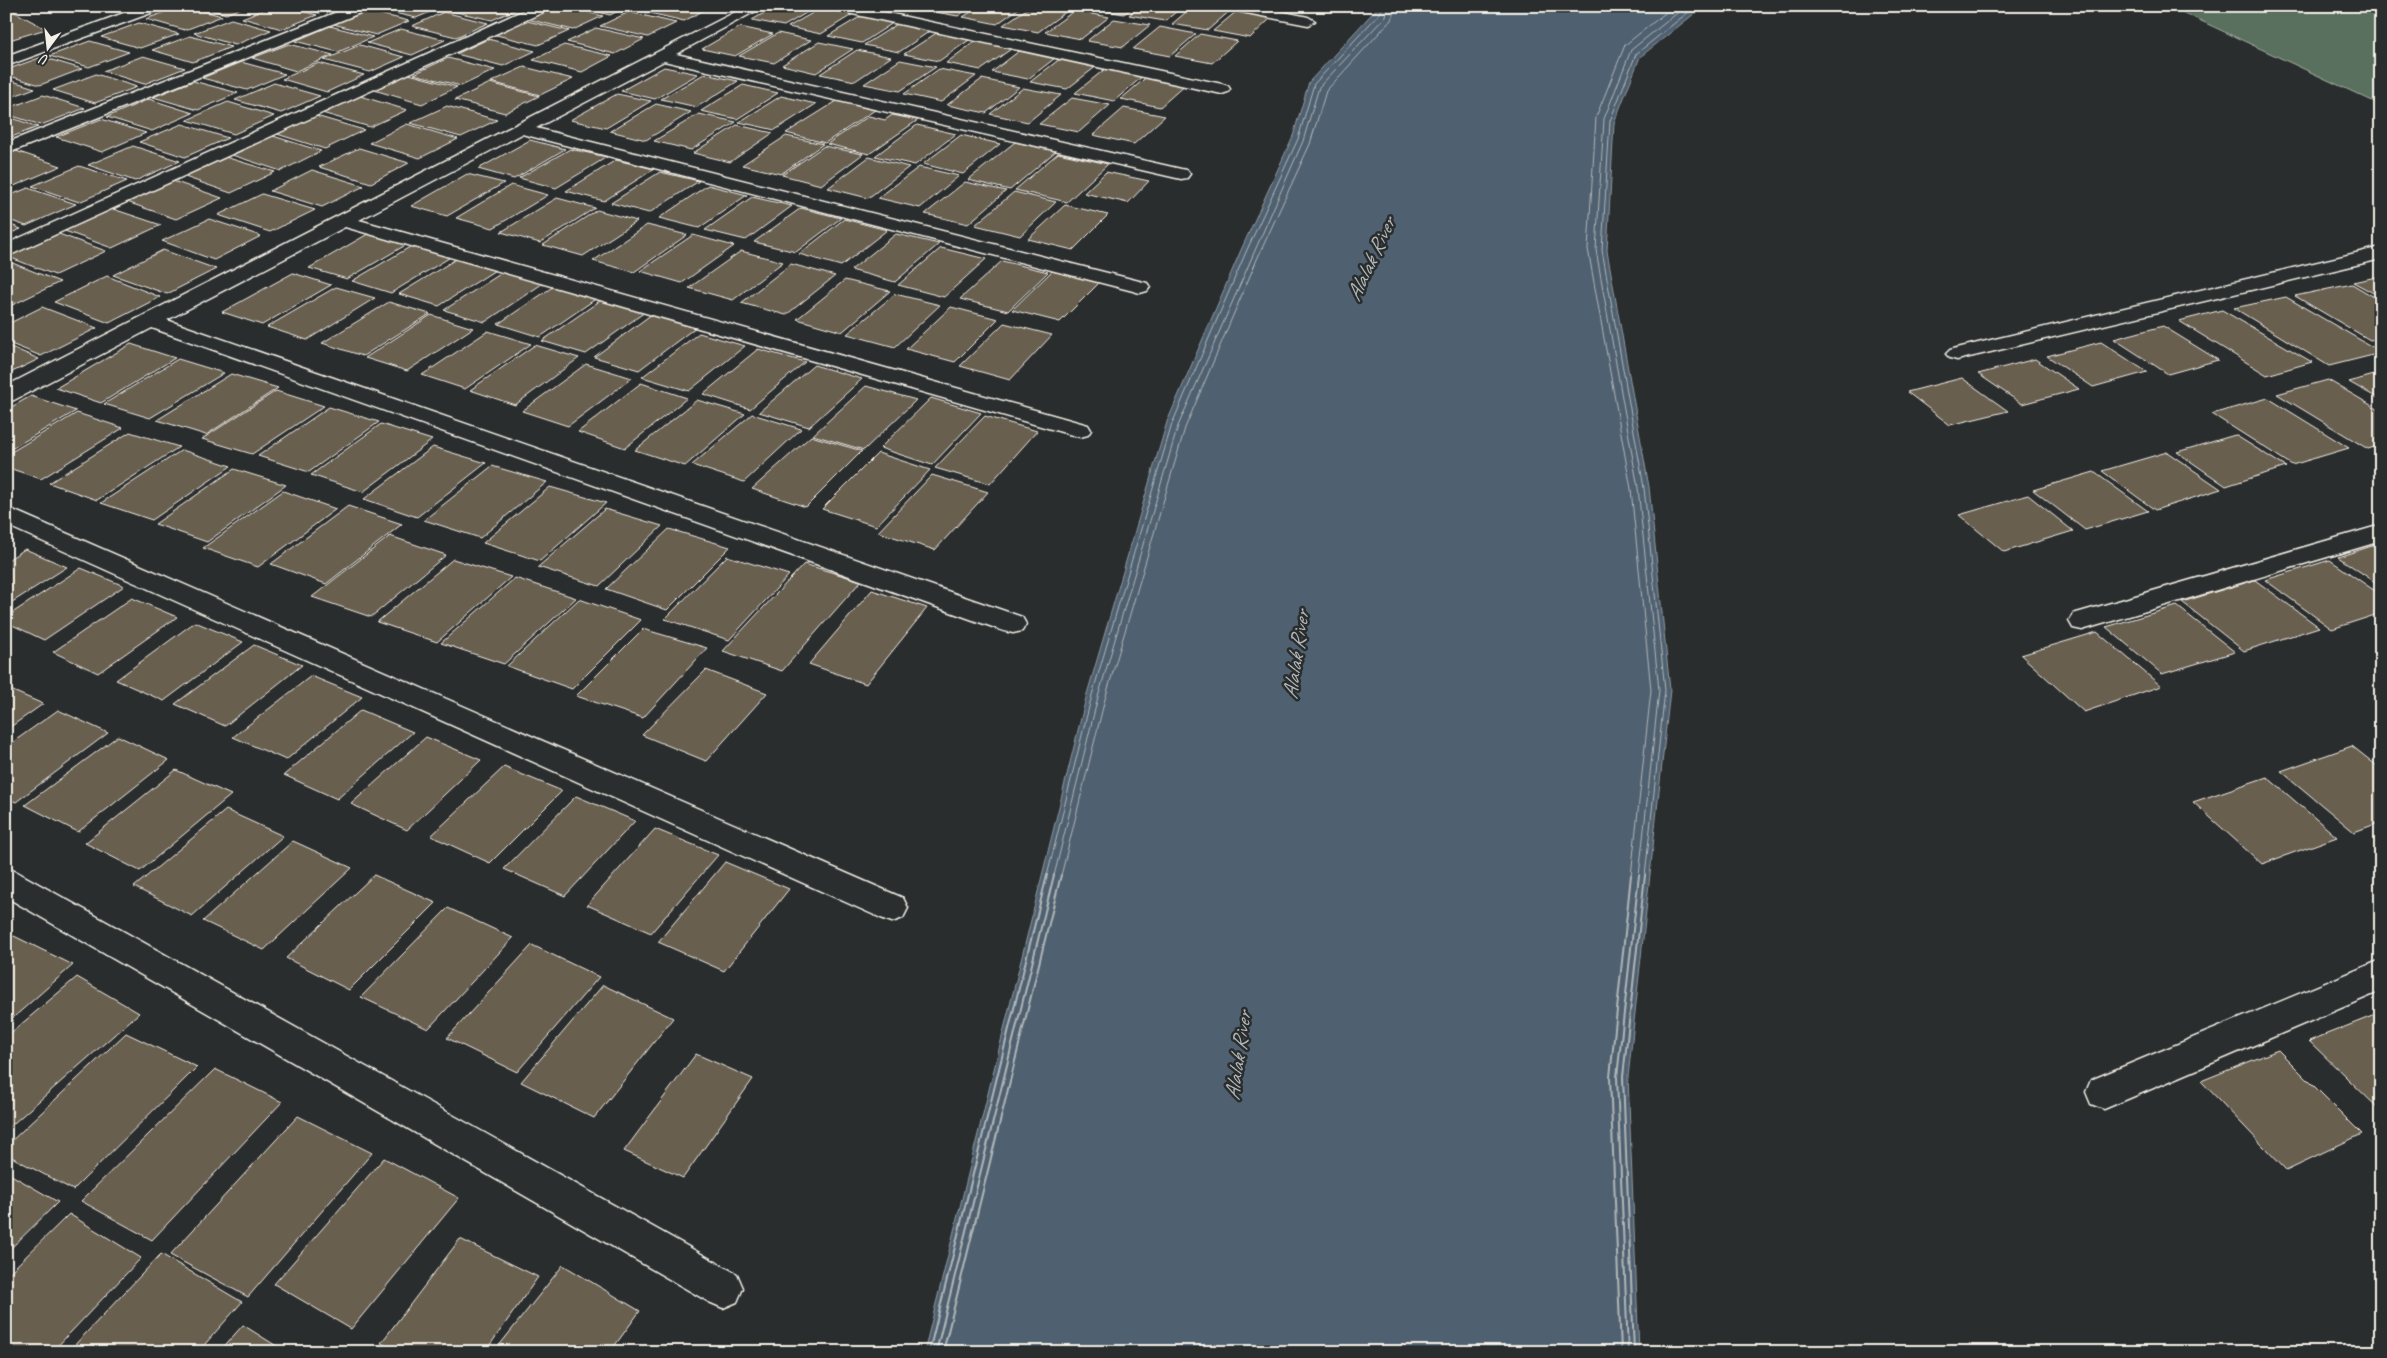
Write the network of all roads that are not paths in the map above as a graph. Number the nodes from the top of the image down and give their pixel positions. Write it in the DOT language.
graph roads {
  1 [pos="156,6"];
  2 [pos="364,6"];
  3 [pos="545,6"];
  4 [pos="758,6"];
  5 [pos="834,6"];
  6 [pos="1231,6"];
  7 [pos="1308,20"];
  8 [pos="663,56"];
  9 [pos="6,61"];
  10 [pos="1222,89"];
  11 [pos="521,129"];
  12 [pos="6,148"];
  13 [pos="1181,174"];
  14 [pos="343,221"];
  15 [pos="6,251"];
  16 [pos="2381,253"];
  17 [pos="1140,287"];
  18 [pos="149,320"];
  19 [pos="1957,354"];
  20 [pos="6,395"];
  21 [pos="1080,430"];
  22 [pos="6,515"];
  23 [pos="2381,533"];
  24 [pos="2082,621"];
  25 [pos="1013,624"];
  26 [pos="6,881"];
  27 [pos="892,908"];
  28 [pos="2381,975"];
  29 [pos="2104,1092"];
  30 [pos="723,1288"];
  1 -- 9 [label="street"];
  2 -- 12 [label="street"];
  3 -- 15 [label="street"];
  4 -- 8 [label="street"];
  5 -- 10 [label="street"];
  6 -- 7 [label="street"];
  8 -- 11 [label="street"];
  8 -- 13 [label="street"];
  11 -- 14 [label="street"];
  11 -- 17 [label="street"];
  14 -- 18 [label="street"];
  14 -- 21 [label="street"];
  16 -- 19 [label="street"];
  18 -- 20 [label="street"];
  18 -- 25 [label="street"];
  22 -- 27 [label="street"];
  23 -- 24 [label="street"];
  26 -- 30 [label="street"];
  28 -- 29 [label="street"];
}
